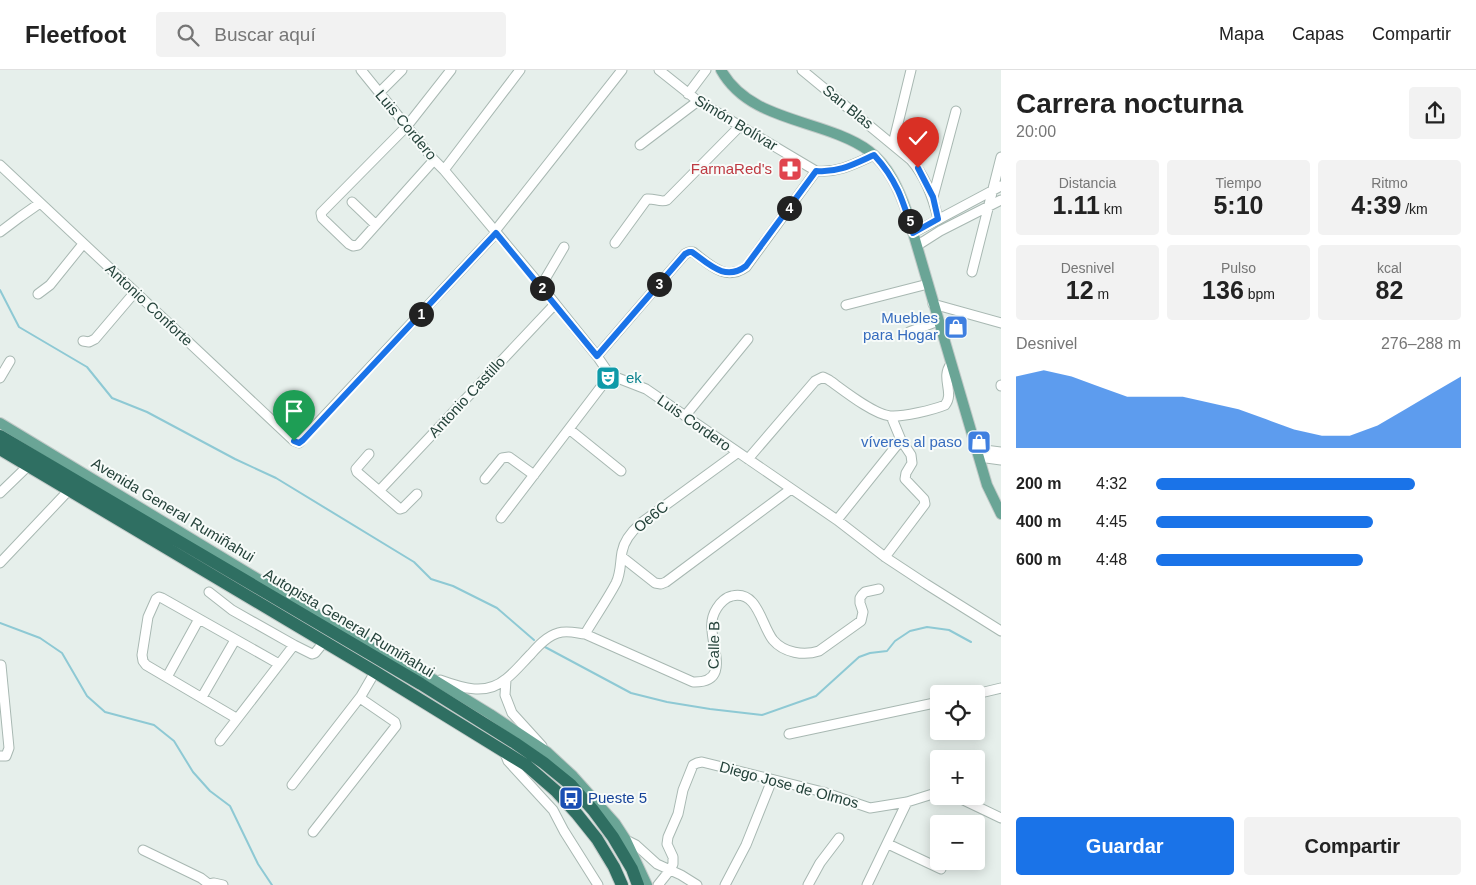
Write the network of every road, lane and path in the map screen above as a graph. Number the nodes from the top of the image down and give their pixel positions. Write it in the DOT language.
graph roads {
  1 [pos="360,70"];
  2 [pos="402,70"];
  3 [pos="451,70"];
  4 [pos="520,70"];
  5 [pos="622,70"];
  6 [pos="659,70"];
  7 [pos="706,70"];
  8 [pos="733,70"];
  9 [pos="802,70"];
  10 [pos="911,70"];
  11 [pos="723,74"];
  12 [pos="379,93"];
  13 [pos="688,94"];
  14 [pos="698,101"];
  15 [pos="956,111"];
  16 [pos="407,126"];
  17 [pos="740,126"];
  18 [pos="892,144"];
  19 [pos="640,145"];
  20 [pos="874,155"];
  21 [pos="1001,157"];
  22 [pos="434,160"];
  23 [pos="0,165"];
  24 [pos="444,170"];
  25 [pos="816,171"];
  26 [pos="997,188"];
  27 [pos="933,197"];
  28 [pos="1001,200"];
  29 [pos="352,202"];
  30 [pos="40,203"];
  31 [pos="989,206"];
  32 [pos="938,219"];
  33 [pos="376,225"];
  34 [pos="0,232"];
  35 [pos="496,232"];
  36 [pos="913,233"];
  37 [pos="615,243"];
  38 [pos="83,244"];
  39 [pos="918,245"];
  40 [pos="564,247"];
  41 [pos="972,272"];
  42 [pos="928,284"];
  43 [pos="541,286"];
  44 [pos="135,292"];
  45 [pos="38,294"];
  46 [pos="555,304"];
  47 [pos="933,304"];
  48 [pos="846,305"];
  49 [pos="938,321"];
  50 [pos="1001,323"];
  51 [pos="909,332"];
  52 [pos="748,339"];
  53 [pos="82,341"];
  54 [pos="597,356"];
  55 [pos="10,361"];
  56 [pos="952,364"];
  57 [pos="610,375"];
  58 [pos="0,378"];
  59 [pos="685,416"];
  60 [pos="890,416"];
  61 [pos="0,423"];
  62 [pos="569,430"];
  63 [pos="0,436"];
  64 [pos="901,440"];
  65 [pos="0,449"];
  66 [pos="1001,452"];
  67 [pos="737,453"];
  68 [pos="978,453"];
  69 [pos="369,454"];
  70 [pos="748,460"];
  71 [pos="1001,460"];
  72 [pos="29,465"];
  73 [pos="621,471"];
  74 [pos="534,476"];
  75 [pos="486,479"];
  76 [pos="70,489"];
  77 [pos="791,489"];
  78 [pos="379,491"];
  79 [pos="0,493"];
  80 [pos="417,494"];
  81 [pos="1001,514"];
  82 [pos="501,518"];
  83 [pos="836,520"];
  84 [pos="622,557"];
  85 [pos="885,557"];
  86 [pos="0,563"];
  87 [pos="879,589"];
  88 [pos="209,592"];
  89 [pos="199,619"];
  90 [pos="1001,631"];
  91 [pos="585,634"];
  92 [pos="235,640"];
  93 [pos="324,642"];
  94 [pos="294,645"];
  95 [pos="279,664"];
  96 [pos="1,665"];
  97 [pos="375,672"];
  98 [pos="167,677"];
  99 [pos="433,679"];
  100 [pos="506,680"];
  101 [pos="1001,688"];
  102 [pos="985,692"];
  103 [pos="202,697"];
  104 [pos="360,698"];
  105 [pos="930,704"];
  106 [pos="236,718"];
  107 [pos="789,734"];
  108 [pos="220,740"];
  109 [pos="503,750"];
  110 [pos="547,752"];
  111 [pos="0,756"];
  112 [pos="772,780"];
  113 [pos="292,785"];
  114 [pos="930,795"];
  115 [pos="906,802"];
  116 [pos="974,805"];
  117 [pos="1001,818"];
  118 [pos="313,832"];
  119 [pos="839,838"];
  120 [pos="626,840"];
  121 [pos="888,844"];
  122 [pos="143,850"];
  123 [pos="930,864"];
  124 [pos="670,870"];
  125 [pos="209,884"];
  126 [pos="223,885"];
  127 [pos="598,885"];
  128 [pos="622,885"];
  129 [pos="638,885"];
  130 [pos="647,885"];
  131 [pos="658,885"];
  132 [pos="697,885"];
  133 [pos="725,885"];
  134 [pos="808,885"];
  135 [pos="868,885"];
  1 -- 12 [label="street, Luis Cordero"];
  2 -- 12 [label="street"];
  3 -- 16 [label="street"];
  4 -- 24 [label="street"];
  5 -- 35 [label="street"];
  6 -- 13 [label="street, Simón Bolívar"];
  7 -- 13 [label="street"];
  8 -- 11 [label="street"];
  9 -- 18 [label="street, San Blas"];
  10 -- 18 [label="street"];
  11 -- 20 [label="main road"];
  12 -- 16 [label="street, Luis Cordero"];
  13 -- 14 [label="street, Simón Bolívar"];
  14 -- 17 [label="street, Simón Bolívar"];
  14 -- 19 [label="street"];
  15 -- 27 [label="street"];
  16 -- 22 [label="street, Luis Cordero"];
  16 -- 33 [label="street"];
  17 -- 25 [label="street, Simón Bolívar"];
  17 -- 37 [label="street"];
  18 -- 27 [label="street, San Blas"];
  20 -- 25 [label="street"];
  20 -- 36 [label="main road"];
  21 -- 26 [label="street"];
  22 -- 24 [label="street, Luis Cordero"];
  22 -- 33 [label="street"];
  23 -- 30 [label="street, Antonio Conforte"];
  24 -- 35 [label="street, Luis Cordero"];
  25 -- 54 [label="street"];
  26 -- 31 [label="street"];
  26 -- 32 [label="street"];
  27 -- 32 [label="street, San Blas"];
  28 -- 31 [label="street"];
  29 -- 33 [label="street"];
  30 -- 34 [label="street"];
  30 -- 38 [label="street, Antonio Conforte"];
  31 -- 39 [label="street"];
  31 -- 41 [label="street"];
  32 -- 36 [label="street"];
  35 -- 43 [label="street, Luis Cordero"];
  35 -- 44 [label="street, Antonio Conforte"];
  36 -- 39 [label="main road"];
  38 -- 44 [label="street, Antonio Conforte"];
  38 -- 45 [label="street"];
  39 -- 42 [label="main road"];
  40 -- 43 [label="street"];
  42 -- 47 [label="main road"];
  42 -- 48 [label="street"];
  43 -- 46 [label="street, Luis Cordero"];
  44 -- 53 [label="street"];
  46 -- 54 [label="street, Luis Cordero"];
  46 -- 78 [label="street, Antonio Castillo"];
  47 -- 49 [label="main road"];
  47 -- 50 [label="street"];
  49 -- 51 [label="street"];
  49 -- 56 [label="main road"];
  52 -- 59 [label="street"];
  54 -- 57 [label="street, Luis Cordero"];
  55 -- 58 [label="street"];
  56 -- 60 [label="street"];
  56 -- 68 [label="main road"];
  57 -- 59 [label="street, Luis Cordero"];
  57 -- 62 [label="street"];
  59 -- 67 [label="street, Luis Cordero"];
  60 -- 64 [label="street"];
  60 -- 70 [label="street"];
  61 -- 99 [label="main road, Avenida General Rumiñahui"];
  62 -- 73 [label="street"];
  62 -- 74 [label="street"];
  63 -- 129 [label="highway, Autopista General Rumiñahui"];
  64 -- 83 [label="street"];
  64 -- 85 [label="street"];
  65 -- 72 [label="highway, Autopista General Rumiñahui"];
  66 -- 68 [label="street"];
  67 -- 70 [label="street, Luis Cordero"];
  67 -- 84 [label="street, Oe6C"];
  68 -- 71 [label="street"];
  68 -- 81 [label="main road"];
  69 -- 78 [label="street"];
  70 -- 77 [label="street, Luis Cordero"];
  72 -- 76 [label="highway, Autopista General Rumiñahui"];
  72 -- 79 [label="street"];
  74 -- 75 [label="street"];
  74 -- 82 [label="street"];
  76 -- 86 [label="street"];
  76 -- 93 [label="highway, Autopista General Rumiñahui"];
  77 -- 83 [label="street, Luis Cordero"];
  77 -- 84 [label="street"];
  78 -- 80 [label="street"];
  83 -- 85 [label="street, Luis Cordero"];
  84 -- 91 [label="street, Oe6C"];
  85 -- 90 [label="street, Luis Cordero"];
  87 -- 91 [label="street, Calle B"];
  88 -- 94 [label="street"];
  89 -- 92 [label="street"];
  89 -- 98 [label="street"];
  89 -- 98 [label="street"];
  91 -- 100 [label="street, Calle B"];
  92 -- 95 [label="street"];
  92 -- 103 [label="street"];
  93 -- 94 [label="street"];
  93 -- 97 [label="highway, Autopista General Rumiñahui"];
  94 -- 95 [label="street"];
  95 -- 106 [label="street"];
  96 -- 111 [label="street"];
  97 -- 104 [label="street"];
  97 -- 109 [label="highway, Autopista General Rumiñahui"];
  98 -- 103 [label="street"];
  99 -- 100 [label="street, Calle B"];
  99 -- 110 [label="main road, Avenida General Rumiñahui"];
  100 -- 110 [label="street"];
  101 -- 102 [label="street"];
  103 -- 106 [label="street"];
  104 -- 113 [label="street"];
  104 -- 118 [label="street"];
  105 -- 107 [label="street"];
  106 -- 108 [label="street"];
  109 -- 127 [label="street"];
  109 -- 128 [label="highway, Autopista General Rumiñahui"];
  110 -- 120 [label="main road, Avenida General Rumiñahui"];
  112 -- 115 [label="street, Diego Jose de Olmos"];
  112 -- 124 [label="street, Diego Jose de Olmos"];
  112 -- 133 [label="street"];
  114 -- 115 [label="street, Diego Jose de Olmos"];
  115 -- 121 [label="street"];
  116 -- 117 [label="street"];
  119 -- 134 [label="street"];
  120 -- 124 [label="street"];
  120 -- 130 [label="main road, Avenida General Rumiñahui"];
  121 -- 123 [label="street"];
  121 -- 135 [label="street"];
  122 -- 125 [label="street"];
  124 -- 131 [label="street"];
  124 -- 132 [label="street"];
  125 -- 126 [label="street"];
}
